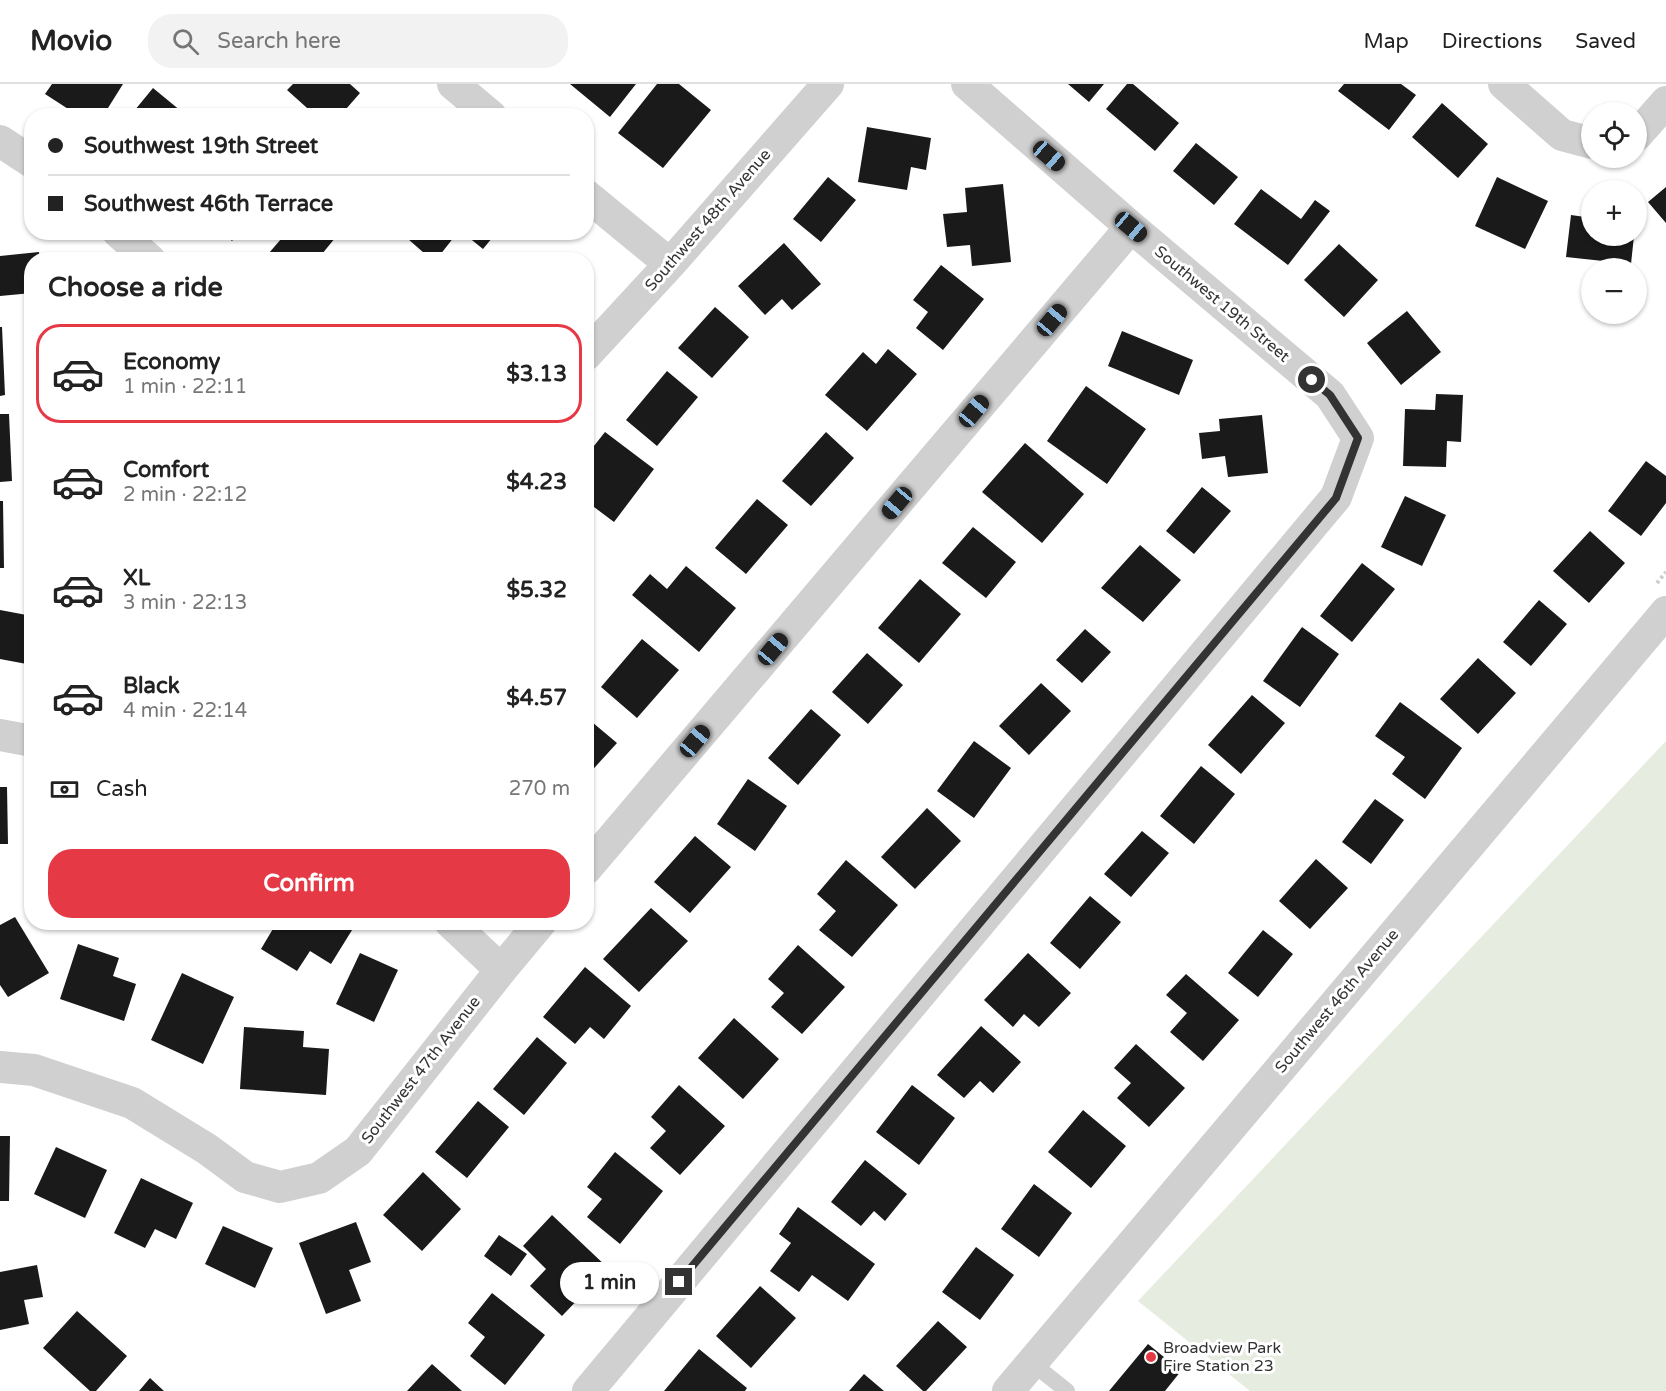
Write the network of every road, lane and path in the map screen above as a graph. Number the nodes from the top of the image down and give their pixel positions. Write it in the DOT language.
graph roads {
  1 [pos="453,84"];
  2 [pos="828,84"];
  3 [pos="967,84"];
  4 [pos="1504,84"];
  5 [pos="1666,102"];
  6 [pos="482,108"];
  7 [pos="1647,124"];
  8 [pos="1581,140"];
  9 [pos="0,141"];
  10 [pos="24,157"];
  11 [pos="594,202"];
  12 [pos="1131,227"];
  13 [pos="127,240"];
  14 [pos="141,252"];
  15 [pos="670,264"];
  16 [pos="594,346"];
  17 [pos="1666,612"];
  18 [pos="0,735"];
  19 [pos="24,740"];
  20 [pos="594,859"];
  21 [pos="459,930"];
  22 [pos="534,930"];
  23 [pos="501,969"];
  24 [pos="0,1067"];
  25 [pos="1032,1363"];
  26 [pos="588,1391"];
  27 [pos="1008,1391"];
  28 [pos="1067,1391"];
  1 -- 6 [label="street"];
  2 -- 15 [label="street, Southwest 48th Avenue"];
  3 -- 12 [label="street, Southwest 19th Street"];
  4 -- 8 [label="street"];
  5 -- 7 [label="street"];
  9 -- 10 [label="street"];
  11 -- 15 [label="street"];
  12 -- 20 [label="street"];
  12 -- 26 [label="street, Southwest 19th Street"];
  13 -- 14 [label="street"];
  15 -- 16 [label="street, Southwest 48th Avenue"];
  17 -- 25 [label="street, Southwest 46th Avenue"];
  18 -- 19 [label="street"];
  21 -- 23 [label="street"];
  22 -- 23 [label="street, Southwest 47th Avenue"];
  23 -- 24 [label="street, Southwest 47th Avenue"];
  25 -- 27 [label="street, Southwest 46th Avenue"];
  25 -- 28 [label="lane"];
}
